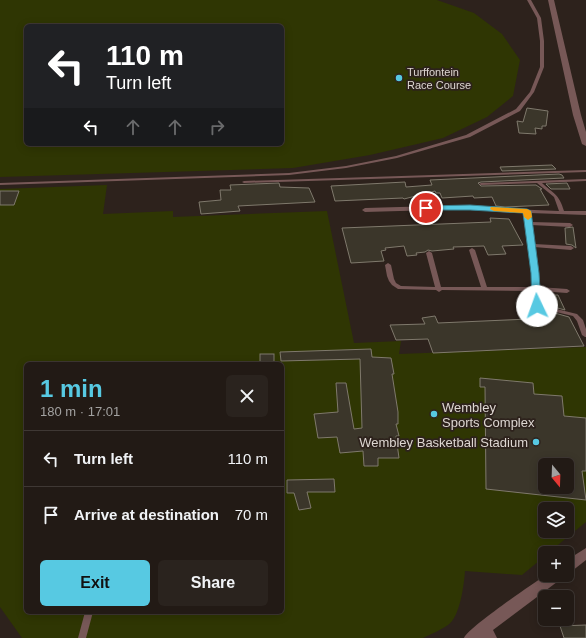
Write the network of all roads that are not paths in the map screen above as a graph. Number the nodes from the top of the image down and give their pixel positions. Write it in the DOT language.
graph roads {
  1 [pos="529,0"];
  2 [pos="551,0"];
  3 [pos="586,144"];
  4 [pos="586,171"];
  5 [pos="586,180"];
  6 [pos="244,182"];
  7 [pos="538,182"];
  8 [pos="0,184"];
  9 [pos="481,184"];
  10 [pos="365,210"];
  11 [pos="527,211"];
  12 [pos="562,212"];
  13 [pos="586,213"];
  14 [pos="528,223"];
  15 [pos="570,225"];
  16 [pos="531,245"];
  17 [pos="571,248"];
  18 [pos="472,250"];
  19 [pos="429,254"];
  20 [pos="388,265"];
  21 [pos="484,288"];
  22 [pos="536,288"];
  23 [pos="439,290"];
  24 [pos="567,291"];
  25 [pos="585,335"];
  26 [pos="586,553"];
  27 [pos="574,562"];
  28 [pos="548,582"];
  29 [pos="88,614"];
  30 [pos="487,633"];
  31 [pos="82,638"];
  32 [pos="471,638"];
  1 -- 8 [label="lane"];
  2 -- 3 [label="street"];
  4 -- 6 [label="lane"];
  5 -- 7 [label="lane"];
  7 -- 9 [label="lane"];
  7 -- 12 [label="lane"];
  10 -- 11 [label="lane"];
  11 -- 12 [label="lane"];
  11 -- 14 [label="lane"];
  12 -- 13 [label="lane"];
  14 -- 15 [label="lane"];
  14 -- 16 [label="lane"];
  16 -- 17 [label="lane"];
  16 -- 22 [label="lane"];
  18 -- 21 [label="lane"];
  19 -- 23 [label="lane"];
  20 -- 23 [label="lane"];
  21 -- 22 [label="lane"];
  21 -- 23 [label="lane"];
  22 -- 24 [label="lane"];
  22 -- 25 [label="lane"];
  26 -- 27 [label="street"];
  28 -- 30 [label="street"];
  29 -- 31 [label="lane"];
  30 -- 32 [label="street"];
}
